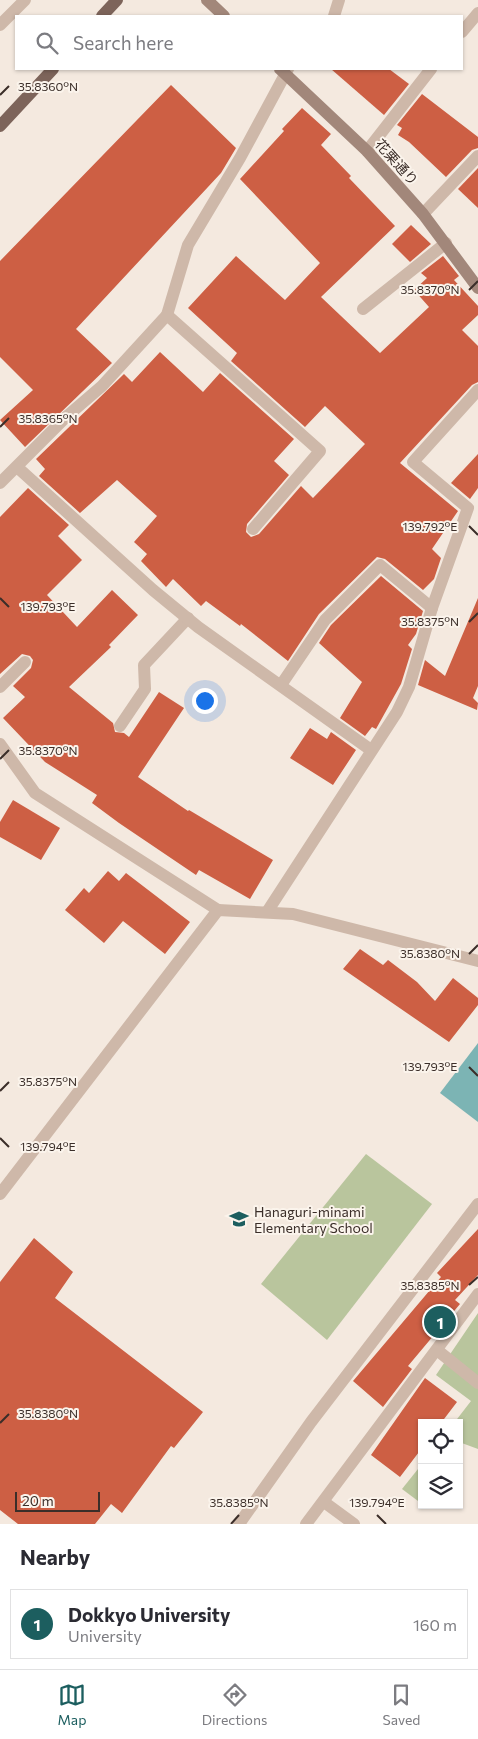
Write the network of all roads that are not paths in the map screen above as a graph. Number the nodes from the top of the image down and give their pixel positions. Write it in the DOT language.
graph roads {
  1 [pos="25,0"];
  2 [pos="117,0"];
  3 [pos="207,0"];
  4 [pos="339,0"];
  5 [pos="478,13"];
  6 [pos="103,15"];
  7 [pos="223,15"];
  8 [pos="334,15"];
  9 [pos="0,25"];
  10 [pos="463,31"];
  11 [pos="52,70"];
  12 [pos="284,70"];
  13 [pos="430,70"];
  14 [pos="0,126"];
  15 [pos="367,151"];
  16 [pos="478,156"];
  17 [pos="423,214"];
  18 [pos="446,243"];
  19 [pos="478,288"];
  20 [pos="363,309"];
  21 [pos="167,315"];
  22 [pos="478,390"];
  23 [pos="17,467"];
  24 [pos="0,483"];
  25 [pos="253,529"];
  26 [pos="432,608"];
  27 [pos="188,618"];
  28 [pos="25,662"];
  29 [pos="280,685"];
  30 [pos="0,687"];
  31 [pos="120,726"];
  32 [pos="0,744"];
  33 [pos="371,750"];
  34 [pos="218,910"];
  35 [pos="267,912"];
  36 [pos="478,961"];
  37 [pos="0,1194"];
  38 [pos="478,1204"];
  39 [pos="478,1294"];
  40 [pos="437,1350"];
  41 [pos="478,1383"];
  42 [pos="324,1502"];
  43 [pos="239,1524"];
  44 [pos="306,1524"];
  45 [pos="354,1524"];
  1 -- 9 [label="street"];
  2 -- 6 [label="main road"];
  3 -- 7 [label="street"];
  4 -- 8 [label="street"];
  5 -- 10 [label="street"];
  11 -- 14 [label="main road"];
  12 -- 15 [label="street, 花栗通り"];
  12 -- 21 [label="street"];
  13 -- 15 [label="street"];
  15 -- 17 [label="street, 花栗通り"];
  16 -- 17 [label="street"];
  17 -- 18 [label="street, 花栗通り"];
  18 -- 19 [label="street, 花栗通り"];
  18 -- 20 [label="street"];
  21 -- 23 [label="street"];
  21 -- 25 [label="street"];
  22 -- 26 [label="street"];
  23 -- 24 [label="street"];
  23 -- 27 [label="street"];
  26 -- 29 [label="street"];
  26 -- 33 [label="street"];
  27 -- 29 [label="street"];
  27 -- 31 [label="street"];
  28 -- 30 [label="street"];
  29 -- 33 [label="street"];
  32 -- 34 [label="street"];
  33 -- 35 [label="street"];
  34 -- 35 [label="street"];
  34 -- 37 [label="street"];
  35 -- 36 [label="street"];
  38 -- 43 [label="street"];
  39 -- 40 [label="street"];
  40 -- 41 [label="street"];
  40 -- 42 [label="street"];
  42 -- 44 [label="street"];
  42 -- 45 [label="street"];
}
